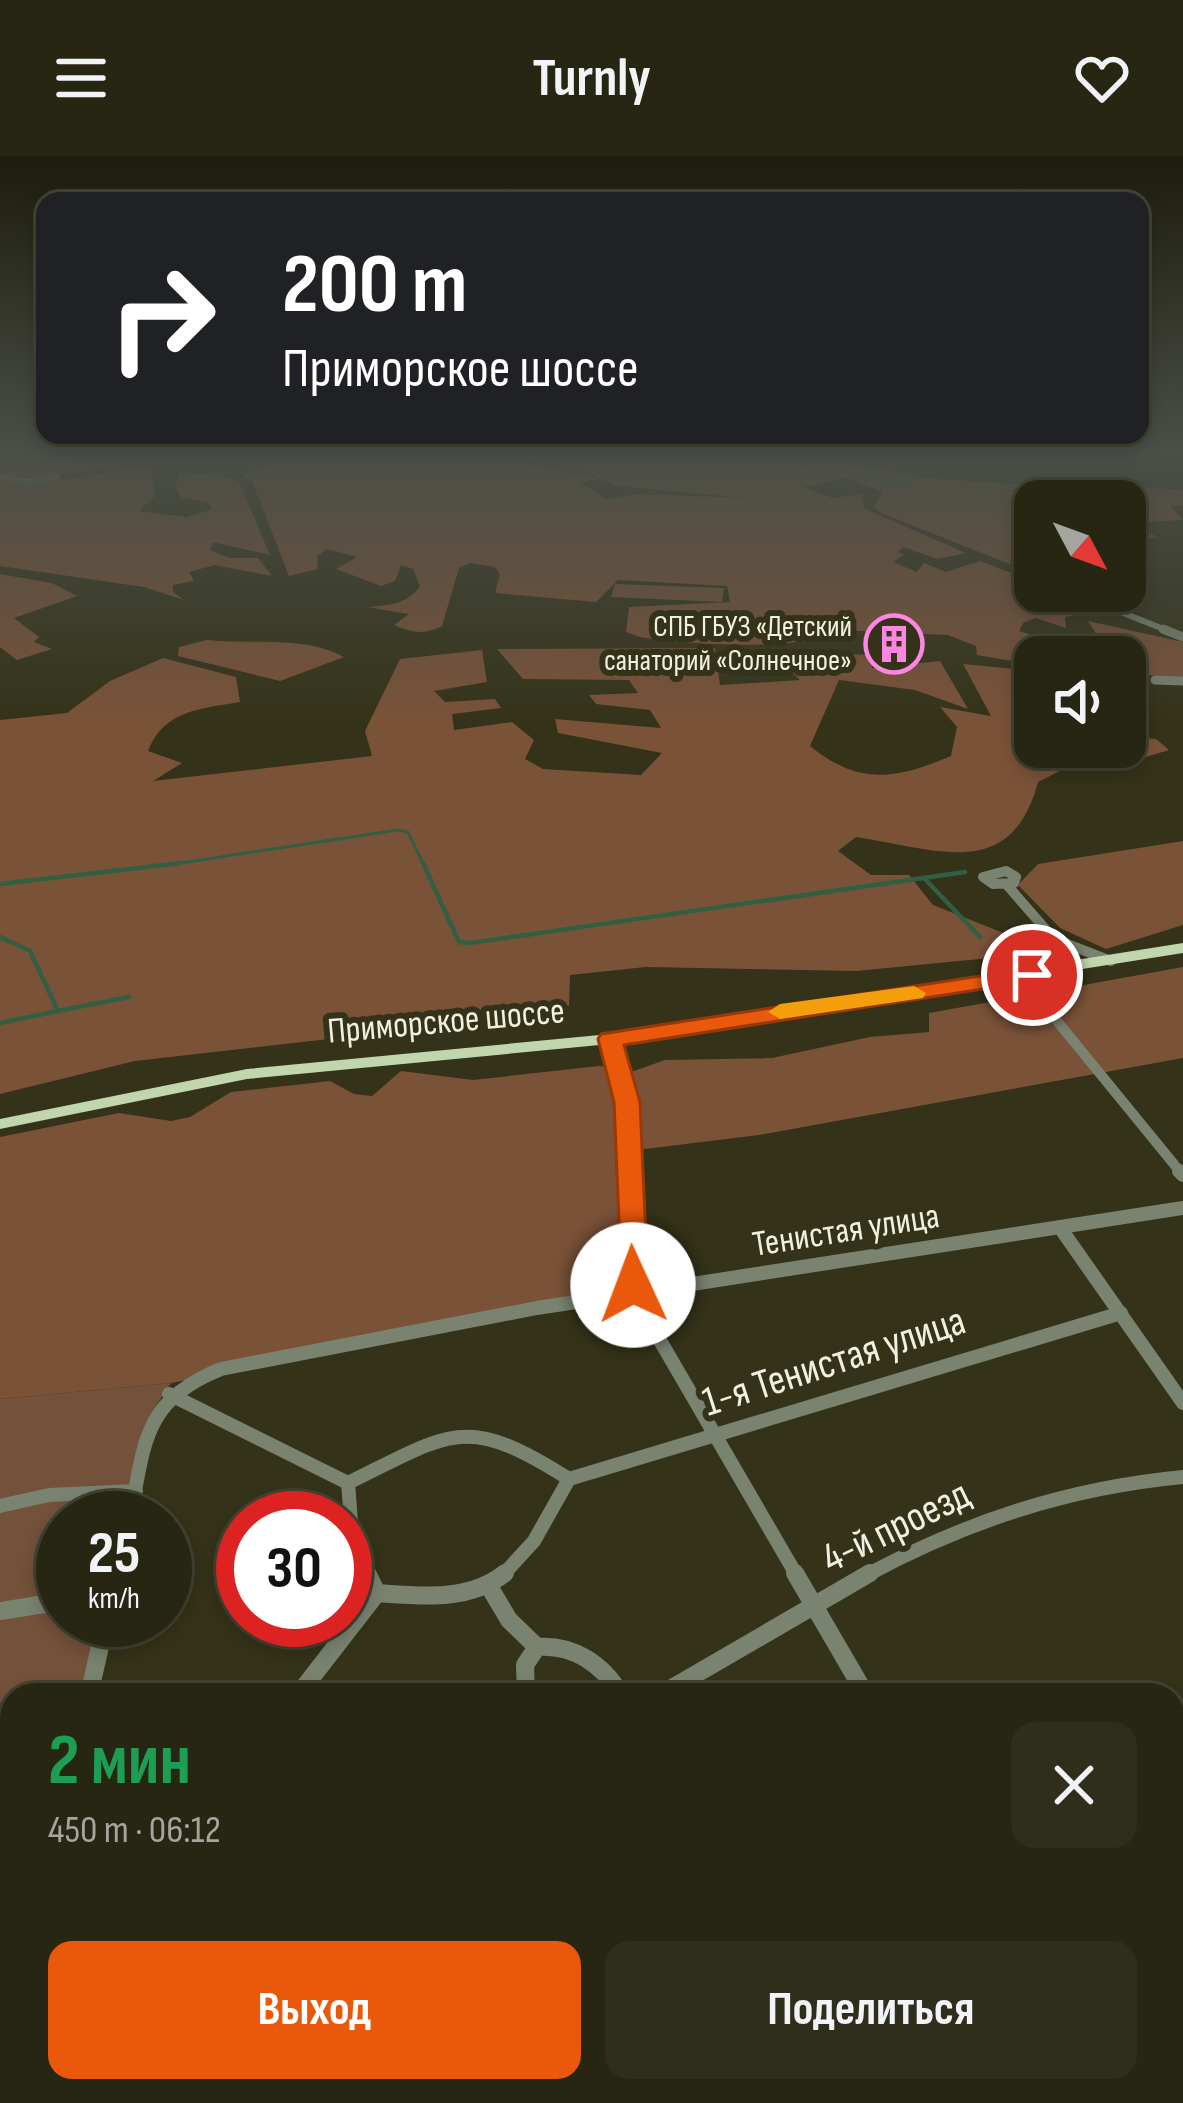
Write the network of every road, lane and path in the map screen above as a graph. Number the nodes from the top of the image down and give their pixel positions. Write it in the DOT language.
graph roads {
  1 [pos="1121,612"];
  2 [pos="1183,637"];
  3 [pos="1155,680"];
  4 [pos="1183,681"];
  5 [pos="1007,885"];
  6 [pos="1054,940"];
  7 [pos="1183,948"];
  8 [pos="1111,961"];
  9 [pos="1029,975"];
  10 [pos="610,1039"];
  11 [pos="0,1124"];
  12 [pos="1183,1175"];
  13 [pos="1183,1208"];
  14 [pos="1061,1229"];
  15 [pos="633,1294"];
  16 [pos="1121,1313"];
  17 [pos="170,1394"];
  18 [pos="1183,1403"];
  19 [pos="719,1438"];
  20 [pos="1183,1478"];
  21 [pos="569,1479"];
  22 [pos="348,1483"];
  23 [pos="136,1491"];
  24 [pos="36,1498"];
  25 [pos="0,1506"];
  26 [pos="490,1588"];
  27 [pos="377,1592"];
  28 [pos="36,1605"];
  29 [pos="815,1607"];
  30 [pos="0,1611"];
  31 [pos="100,1647"];
  32 [pos="537,1647"];
  33 [pos="92,1683"];
  34 [pos="307,1683"];
  35 [pos="526,1683"];
  36 [pos="616,1683"];
  37 [pos="681,1683"];
  38 [pos="859,1683"];
  1 -- 2 [label="street"];
  3 -- 4 [label="street"];
  5 -- 6 [label="street"];
  6 -- 8 [label="street"];
  6 -- 9 [label="street"];
  7 -- 8 [label="main road, Приморское шоссе"];
  8 -- 9 [label="main road, Приморское шоссе"];
  9 -- 10 [label="main road, Приморское шоссе"];
  9 -- 12 [label="street"];
  10 -- 11 [label="main road, Приморское шоссе"];
  10 -- 15 [label="street"];
  13 -- 14 [label="street, Тенистая улица"];
  14 -- 15 [label="street, Тенистая улица"];
  14 -- 16 [label="street"];
  15 -- 17 [label="street, Тенистая улица"];
  15 -- 19 [label="street"];
  16 -- 18 [label="street"];
  16 -- 19 [label="street, 1-я Тенистая улица"];
  17 -- 22 [label="street"];
  17 -- 23 [label="street"];
  19 -- 21 [label="street, 1-я Тенистая улица"];
  19 -- 29 [label="street"];
  20 -- 29 [label="street, 4-й проезд"];
  21 -- 22 [label="street"];
  21 -- 26 [label="street"];
  22 -- 27 [label="street"];
  24 -- 25 [label="street"];
  26 -- 27 [label="street"];
  26 -- 32 [label="street"];
  27 -- 34 [label="street"];
  28 -- 30 [label="street"];
  29 -- 37 [label="street, 4-й проезд"];
  29 -- 38 [label="street"];
  31 -- 33 [label="street"];
  32 -- 35 [label="street"];
  32 -- 36 [label="street"];
}
